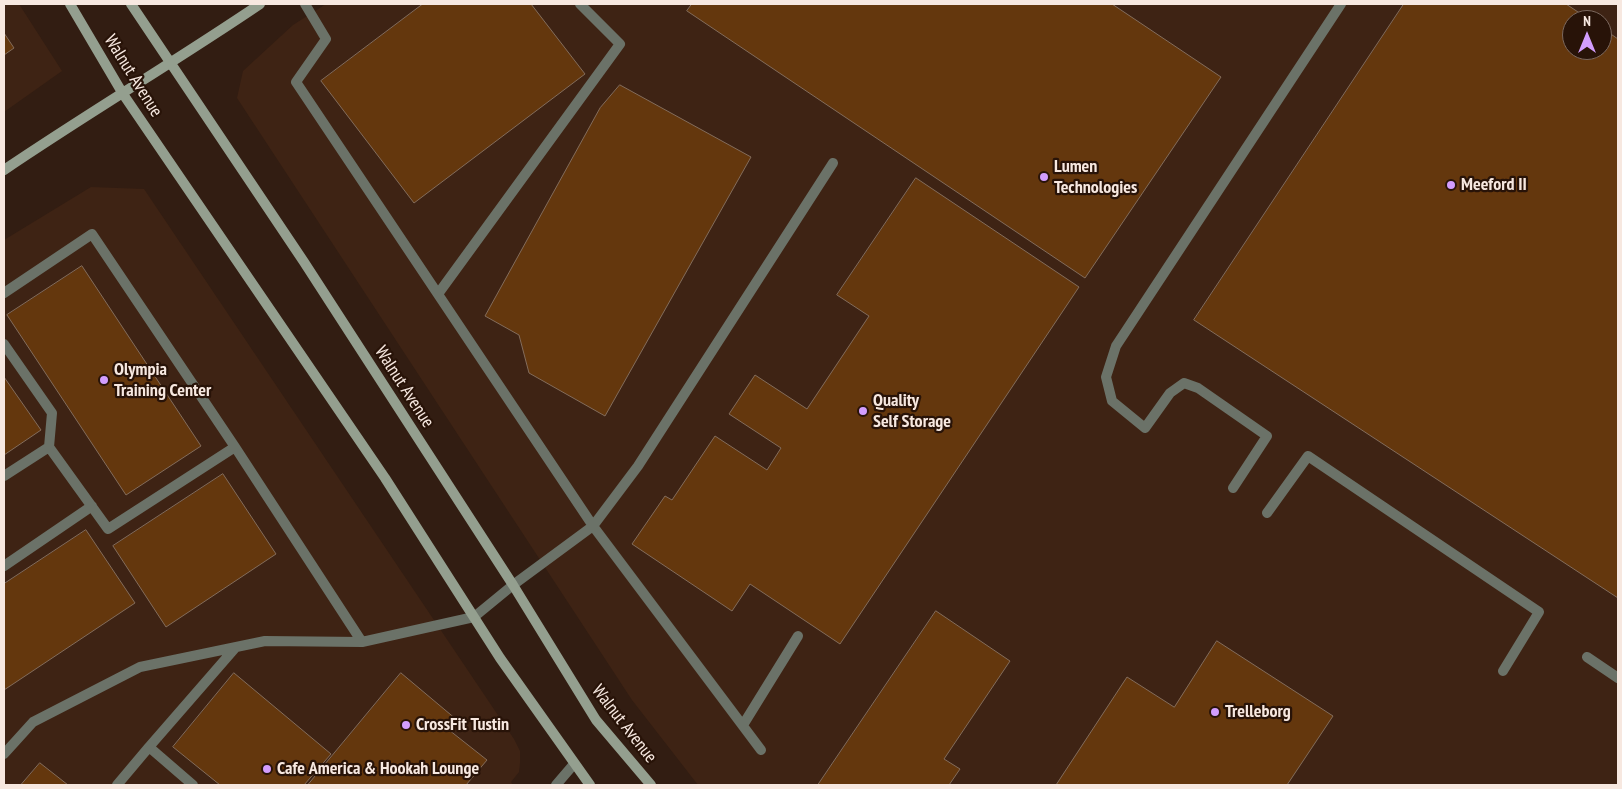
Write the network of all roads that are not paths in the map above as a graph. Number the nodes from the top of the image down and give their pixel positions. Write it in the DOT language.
graph roads {
  1 [pos="70,4"];
  2 [pos="131,4"];
  3 [pos="260,4"];
  4 [pos="305,4"];
  5 [pos="580,4"];
  6 [pos="1341,4"];
  7 [pos="170,62"];
  8 [pos="123,94"];
  9 [pos="833,163"];
  10 [pos="4,170"];
  11 [pos="4,293"];
  12 [pos="438,294"];
  13 [pos="4,344"];
  14 [pos="49,447"];
  15 [pos="236,447"];
  16 [pos="4,476"];
  17 [pos="1233,488"];
  18 [pos="92,506"];
  19 [pos="1268,512"];
  20 [pos="593,526"];
  21 [pos="4,566"];
  22 [pos="513,585"];
  23 [pos="474,617"];
  24 [pos="798,636"];
  25 [pos="362,642"];
  26 [pos="236,647"];
  27 [pos="1587,657"];
  28 [pos="1503,671"];
  29 [pos="1618,678"];
  30 [pos="742,725"];
  31 [pos="149,747"];
  32 [pos="761,750"];
  33 [pos="4,754"];
  34 [pos="574,764"];
  35 [pos="117,785"];
  36 [pos="193,785"];
  37 [pos="556,785"];
  38 [pos="590,785"];
  39 [pos="651,785"];
  1 -- 8 [label="main road, Walnut Avenue"];
  2 -- 7 [label="main road, Walnut Avenue"];
  3 -- 7 [label="main road"];
  4 -- 12 [label="street"];
  5 -- 12 [label="street"];
  6 -- 17 [label="street"];
  7 -- 8 [label="main road"];
  7 -- 22 [label="main road, Walnut Avenue"];
  8 -- 10 [label="main road"];
  8 -- 23 [label="main road, Walnut Avenue"];
  9 -- 20 [label="street"];
  11 -- 15 [label="street"];
  12 -- 20 [label="street"];
  13 -- 14 [label="street"];
  14 -- 16 [label="street"];
  14 -- 18 [label="street"];
  15 -- 18 [label="street"];
  15 -- 25 [label="street"];
  18 -- 21 [label="street"];
  19 -- 28 [label="street"];
  20 -- 22 [label="street"];
  20 -- 30 [label="street"];
  22 -- 23 [label="street"];
  22 -- 39 [label="main road, Walnut Avenue"];
  23 -- 25 [label="street"];
  23 -- 34 [label="main road, Walnut Avenue"];
  24 -- 30 [label="street"];
  25 -- 26 [label="street"];
  26 -- 31 [label="street"];
  26 -- 33 [label="street"];
  27 -- 29 [label="street"];
  30 -- 32 [label="street"];
  31 -- 35 [label="street"];
  31 -- 36 [label="street"];
  34 -- 37 [label="street"];
  34 -- 38 [label="main road, Walnut Avenue"];
}
